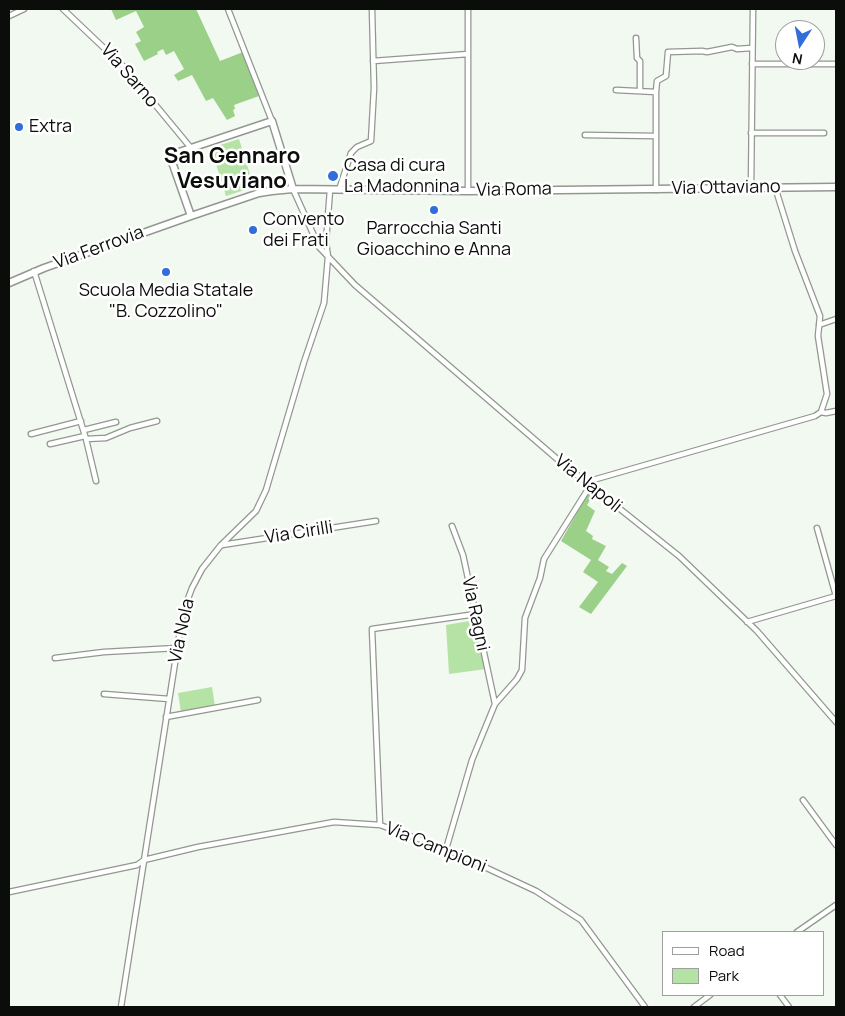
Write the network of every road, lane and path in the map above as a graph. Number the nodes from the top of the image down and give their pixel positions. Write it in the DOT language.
graph roads {
  1 [pos="24,9"];
  2 [pos="63,9"];
  3 [pos="228,9"];
  4 [pos="372,9"];
  5 [pos="468,9"];
  6 [pos="753,9"];
  7 [pos="9,16"];
  8 [pos="636,38"];
  9 [pos="752,48"];
  10 [pos="468,54"];
  11 [pos="373,61"];
  12 [pos="752,64"];
  13 [pos="836,64"];
  14 [pos="616,90"];
  15 [pos="640,91"];
  16 [pos="656,92"];
  17 [pos="272,122"];
  18 [pos="824,132"];
  19 [pos="751,133"];
  20 [pos="585,134"];
  21 [pos="656,136"];
  22 [pos="191,148"];
  23 [pos="775,187"];
  24 [pos="836,187"];
  25 [pos="752,188"];
  26 [pos="293,189"];
  27 [pos="330,190"];
  28 [pos="339,190"];
  29 [pos="616,190"];
  30 [pos="656,190"];
  31 [pos="468,191"];
  32 [pos="191,216"];
  33 [pos="328,257"];
  34 [pos="34,272"];
  35 [pos="9,283"];
  36 [pos="836,319"];
  37 [pos="819,325"];
  38 [pos="836,411"];
  39 [pos="821,412"];
  40 [pos="156,421"];
  41 [pos="81,422"];
  42 [pos="116,422"];
  43 [pos="84,430"];
  44 [pos="32,434"];
  45 [pos="86,438"];
  46 [pos="50,444"];
  47 [pos="96,482"];
  48 [pos="588,484"];
  49 [pos="376,521"];
  50 [pos="452,526"];
  51 [pos="818,528"];
  52 [pos="221,545"];
  53 [pos="476,614"];
  54 [pos="747,622"];
  55 [pos="177,648"];
  56 [pos="55,658"];
  57 [pos="104,694"];
  58 [pos="169,699"];
  59 [pos="258,700"];
  60 [pos="495,704"];
  61 [pos="166,717"];
  62 [pos="836,722"];
  63 [pos="803,800"];
  64 [pos="380,825"];
  65 [pos="836,845"];
  66 [pos="446,849"];
  67 [pos="144,860"];
  68 [pos="9,892"];
  69 [pos="836,905"];
  70 [pos="798,931"];
  71 [pos="709,996"];
  72 [pos="781,996"];
  73 [pos="122,1007"];
  74 [pos="645,1007"];
  75 [pos="694,1007"];
  76 [pos="789,1007"];
  1 -- 7 [label="street"];
  2 -- 22 [label="street, Via Sarno"];
  3 -- 17 [label="street"];
  4 -- 11 [label="street"];
  5 -- 10 [label="street"];
  6 -- 9 [label="street"];
  8 -- 15 [label="street"];
  9 -- 12 [label="street"];
  9 -- 16 [label="street"];
  10 -- 11 [label="street"];
  10 -- 31 [label="street"];
  11 -- 28 [label="street"];
  12 -- 13 [label="street"];
  12 -- 19 [label="street"];
  14 -- 15 [label="street"];
  15 -- 16 [label="street"];
  16 -- 21 [label="street"];
  17 -- 22 [label="main road"];
  17 -- 26 [label="main road"];
  18 -- 19 [label="street"];
  19 -- 25 [label="street"];
  20 -- 21 [label="street"];
  21 -- 30 [label="street"];
  22 -- 32 [label="main road"];
  23 -- 24 [label="main road, Via Ottaviano"];
  23 -- 25 [label="main road, Via Ottaviano"];
  23 -- 37 [label="street"];
  25 -- 30 [label="main road, Via Ottaviano"];
  26 -- 27 [label="main road, Via Roma"];
  26 -- 32 [label="main road, Via Ferrovia"];
  26 -- 33 [label="street, Via Napoli"];
  27 -- 28 [label="main road, Via Roma"];
  27 -- 33 [label="street, Via Nola"];
  28 -- 31 [label="main road, Via Roma"];
  29 -- 30 [label="main road, Via Ottaviano"];
  29 -- 31 [label="main road, Via Roma"];
  32 -- 34 [label="main road, Via Ferrovia"];
  33 -- 48 [label="street, Via Napoli"];
  33 -- 52 [label="street, Via Nola"];
  34 -- 35 [label="main road, Via Ferrovia"];
  34 -- 41 [label="street"];
  36 -- 37 [label="street"];
  37 -- 39 [label="street"];
  38 -- 39 [label="street"];
  39 -- 48 [label="street"];
  40 -- 45 [label="street"];
  41 -- 43 [label="street"];
  41 -- 44 [label="street"];
  42 -- 43 [label="street"];
  43 -- 45 [label="street"];
  45 -- 46 [label="street"];
  45 -- 47 [label="street"];
  48 -- 54 [label="street, Via Napoli"];
  48 -- 60 [label="street"];
  49 -- 52 [label="street, Via Cirilli"];
  50 -- 53 [label="street, Via Ragni"];
  51 -- 54 [label="street"];
  52 -- 55 [label="street, Via Nola"];
  53 -- 60 [label="street, Via Ragni"];
  53 -- 64 [label="street"];
  54 -- 62 [label="street, Via Napoli"];
  55 -- 56 [label="street"];
  55 -- 58 [label="street, Via Nola"];
  57 -- 58 [label="street"];
  58 -- 61 [label="street, Via Nola"];
  59 -- 61 [label="street"];
  60 -- 66 [label="street"];
  61 -- 67 [label="street, Via Nola"];
  63 -- 65 [label="street"];
  64 -- 66 [label="street, Via Campioni"];
  64 -- 67 [label="street, Via Campioni"];
  66 -- 74 [label="street, Via Campioni"];
  67 -- 68 [label="street, Via Campioni"];
  67 -- 73 [label="street, Via Nola"];
  69 -- 70 [label="street"];
  71 -- 75 [label="street"];
  72 -- 76 [label="street"];
}
